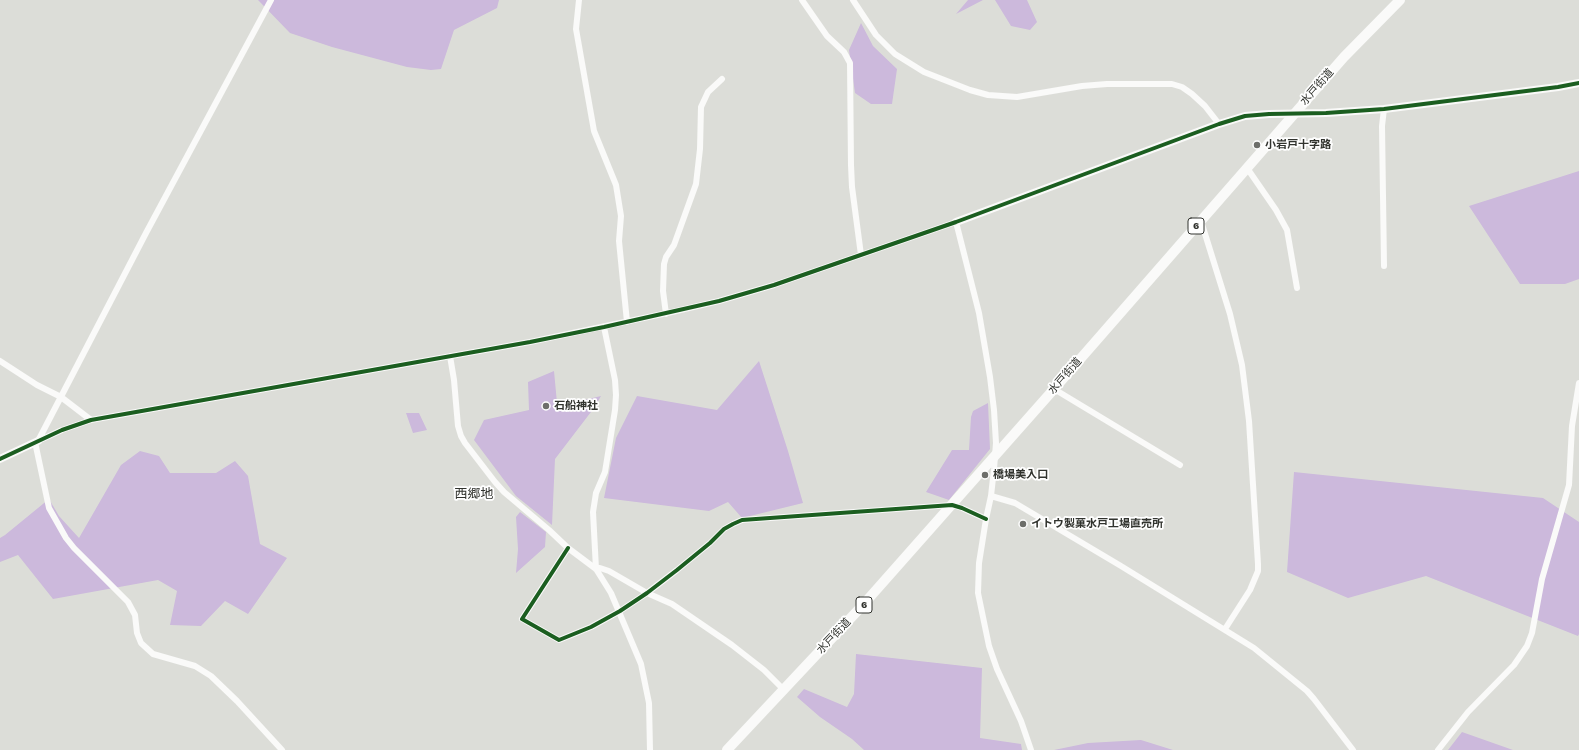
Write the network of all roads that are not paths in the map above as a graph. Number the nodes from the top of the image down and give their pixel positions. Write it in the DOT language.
graph roads {
  1 [pos="271,0"];
  2 [pos="579,0"];
  3 [pos="802,0"];
  4 [pos="852,0"];
  5 [pos="1400,0"];
  6 [pos="722,79"];
  7 [pos="1579,83"];
  8 [pos="1384,109"];
  9 [pos="1293,114"];
  10 [pos="1219,124"];
  11 [pos="1247,168"];
  12 [pos="1201,220"];
  13 [pos="956,222"];
  14 [pos="861,255"];
  15 [pos="1384,266"];
  16 [pos="1297,288"];
  17 [pos="666,314"];
  18 [pos="627,322"];
  19 [pos="604,327"];
  20 [pos="450,356"];
  21 [pos="0,361"];
  22 [pos="1579,383"];
  23 [pos="1054,389"];
  24 [pos="60,396"];
  25 [pos="91,420"];
  26 [pos="36,442"];
  27 [pos="995,455"];
  28 [pos="0,459"];
  29 [pos="1180,465"];
  30 [pos="991,496"];
  31 [pos="952,505"];
  32 [pos="986,519"];
  33 [pos="568,548"];
  34 [pos="596,569"];
  35 [pos="647,593"];
  36 [pos="620,611"];
  37 [pos="1225,629"];
  38 [pos="784,690"];
  39 [pos="282,750"];
  40 [pos="650,750"];
  41 [pos="726,750"];
  42 [pos="1031,750"];
  43 [pos="1353,750"];
  44 [pos="1438,750"];
  1 -- 24 [label="street"];
  2 -- 18 [label="street"];
  3 -- 14 [label="street"];
  4 -- 10 [label="street"];
  5 -- 9 [label="highway, 水戸街道 / 6"];
  6 -- 17 [label="street"];
  7 -- 8 [label="street"];
  8 -- 9 [label="street"];
  8 -- 15 [label="street"];
  9 -- 10 [label="street"];
  9 -- 11 [label="highway, 水戸街道 / 6"];
  10 -- 13 [label="street"];
  11 -- 12 [label="highway, 水戸街道 / 6"];
  11 -- 16 [label="street"];
  12 -- 23 [label="highway, 水戸街道 / 6"];
  12 -- 37 [label="street"];
  13 -- 14 [label="street"];
  13 -- 27 [label="street"];
  14 -- 17 [label="street"];
  17 -- 18 [label="street"];
  18 -- 19 [label="street"];
  19 -- 20 [label="street"];
  19 -- 34 [label="street"];
  20 -- 25 [label="street"];
  20 -- 33 [label="street"];
  21 -- 24 [label="street"];
  22 -- 44 [label="street"];
  23 -- 27 [label="highway, 水戸街道 / 6"];
  23 -- 29 [label="street"];
  24 -- 25 [label="street"];
  24 -- 26 [label="street"];
  25 -- 26 [label="street"];
  26 -- 28 [label="street"];
  26 -- 39 [label="street"];
  27 -- 30 [label="street"];
  27 -- 31 [label="highway, 水戸街道 / 6"];
  30 -- 32 [label="street"];
  30 -- 37 [label="street"];
  31 -- 32 [label="street"];
  31 -- 35 [label="street"];
  31 -- 38 [label="highway, 水戸街道 / 6"];
  32 -- 42 [label="street"];
  33 -- 34 [label="street"];
  33 -- 36 [label="street"];
  34 -- 35 [label="street"];
  34 -- 36 [label="street"];
  35 -- 36 [label="street"];
  35 -- 38 [label="street"];
  36 -- 40 [label="street"];
  37 -- 43 [label="street"];
  38 -- 41 [label="highway, 水戸街道 / 6"];
}
